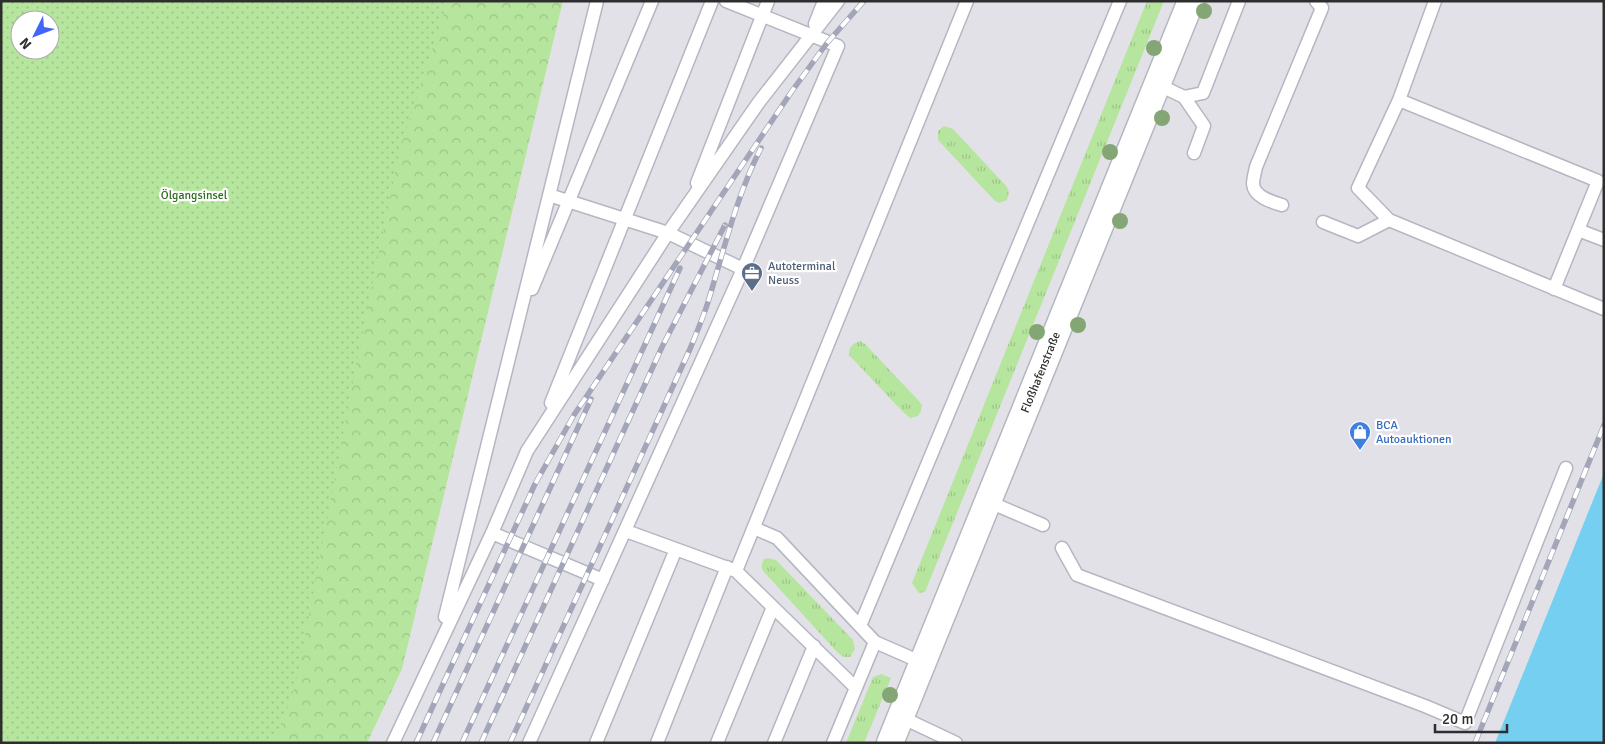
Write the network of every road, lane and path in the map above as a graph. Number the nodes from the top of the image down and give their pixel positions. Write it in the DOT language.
graph roads {
  1 [pos="597,1"];
  2 [pos="652,1"];
  3 [pos="712,1"];
  4 [pos="726,1"];
  5 [pos="768,1"];
  6 [pos="824,1"];
  7 [pos="838,1"];
  8 [pos="967,1"];
  9 [pos="1120,1"];
  10 [pos="1191,1"];
  11 [pos="1239,1"];
  12 [pos="1316,1"];
  13 [pos="1436,1"];
  14 [pos="762,16"];
  15 [pos="810,36"];
  16 [pos="1157,84"];
  17 [pos="1184,97"];
  18 [pos="1399,100"];
  19 [pos="1194,153"];
  20 [pos="549,195"];
  21 [pos="570,201"];
  22 [pos="688,204"];
  23 [pos="1282,205"];
  24 [pos="625,220"];
  25 [pos="1389,220"];
  26 [pos="1323,222"];
  27 [pos="1578,230"];
  28 [pos="668,233"];
  29 [pos="1604,240"];
  30 [pos="743,269"];
  31 [pos="1554,289"];
  32 [pos="1604,309"];
  33 [pos="518,323"];
  34 [pos="540,430"];
  35 [pos="1566,468"];
  36 [pos="987,501"];
  37 [pos="1043,525"];
  38 [pos="754,528"];
  39 [pos="626,531"];
  40 [pos="492,533"];
  41 [pos="1062,548"];
  42 [pos="676,549"];
  43 [pos="731,569"];
  44 [pos="603,580"];
  45 [pos="773,607"];
  46 [pos="860,626"];
  47 [pos="439,642"];
  48 [pos="875,642"];
  49 [pos="814,646"];
  50 [pos="923,663"];
  51 [pos="856,688"];
  52 [pos="901,717"];
  53 [pos="951,742"];
  54 [pos="393,743"];
  55 [pos="529,743"];
  56 [pos="596,743"];
  57 [pos="657,743"];
  58 [pos="717,743"];
  59 [pos="774,743"];
  60 [pos="833,743"];
  61 [pos="890,743"];
  1 -- 20 [label="lane"];
  2 -- 21 [label="lane"];
  3 -- 24 [label="lane"];
  4 -- 14 [label="lane"];
  5 -- 14 [label="lane"];
  6 -- 15 [label="lane"];
  7 -- 15 [label="lane"];
  8 -- 38 [label="lane"];
  9 -- 46 [label="lane"];
  10 -- 16 [label="street, Floßhafenstraße"];
  11 -- 17 [label="lane"];
  12 -- 23 [label="lane"];
  13 -- 18 [label="lane"];
  14 -- 15 [label="lane"];
  14 -- 22 [label="lane"];
  15 -- 22 [label="lane"];
  15 -- 30 [label="lane"];
  16 -- 17 [label="lane"];
  16 -- 36 [label="street, Floßhafenstraße"];
  17 -- 19 [label="lane"];
  18 -- 25 [label="lane"];
  18 -- 27 [label="lane"];
  20 -- 21 [label="lane"];
  20 -- 33 [label="lane"];
  21 -- 24 [label="lane"];
  21 -- 33 [label="lane"];
  22 -- 28 [label="lane"];
  24 -- 28 [label="lane"];
  24 -- 34 [label="lane"];
  25 -- 26 [label="lane"];
  25 -- 31 [label="lane"];
  27 -- 29 [label="lane"];
  27 -- 31 [label="lane"];
  28 -- 30 [label="lane"];
  28 -- 34 [label="lane"];
  30 -- 39 [label="lane"];
  31 -- 32 [label="lane"];
  33 -- 47 [label="lane"];
  34 -- 40 [label="lane"];
  35 -- 41 [label="lane"];
  36 -- 37 [label="lane"];
  36 -- 50 [label="street, Floßhafenstraße"];
  38 -- 43 [label="lane"];
  38 -- 46 [label="lane"];
  39 -- 42 [label="lane"];
  39 -- 44 [label="lane"];
  40 -- 44 [label="lane"];
  40 -- 47 [label="lane"];
  42 -- 43 [label="lane"];
  42 -- 56 [label="lane"];
  43 -- 45 [label="lane"];
  43 -- 57 [label="lane"];
  44 -- 55 [label="lane"];
  45 -- 49 [label="lane"];
  45 -- 58 [label="lane"];
  46 -- 48 [label="lane"];
  47 -- 54 [label="lane"];
  48 -- 50 [label="lane"];
  48 -- 51 [label="lane"];
  49 -- 51 [label="lane"];
  49 -- 59 [label="lane"];
  50 -- 52 [label="street, Floßhafenstraße"];
  51 -- 60 [label="lane"];
  52 -- 53 [label="lane"];
  52 -- 61 [label="street, Floßhafenstraße"];
}
